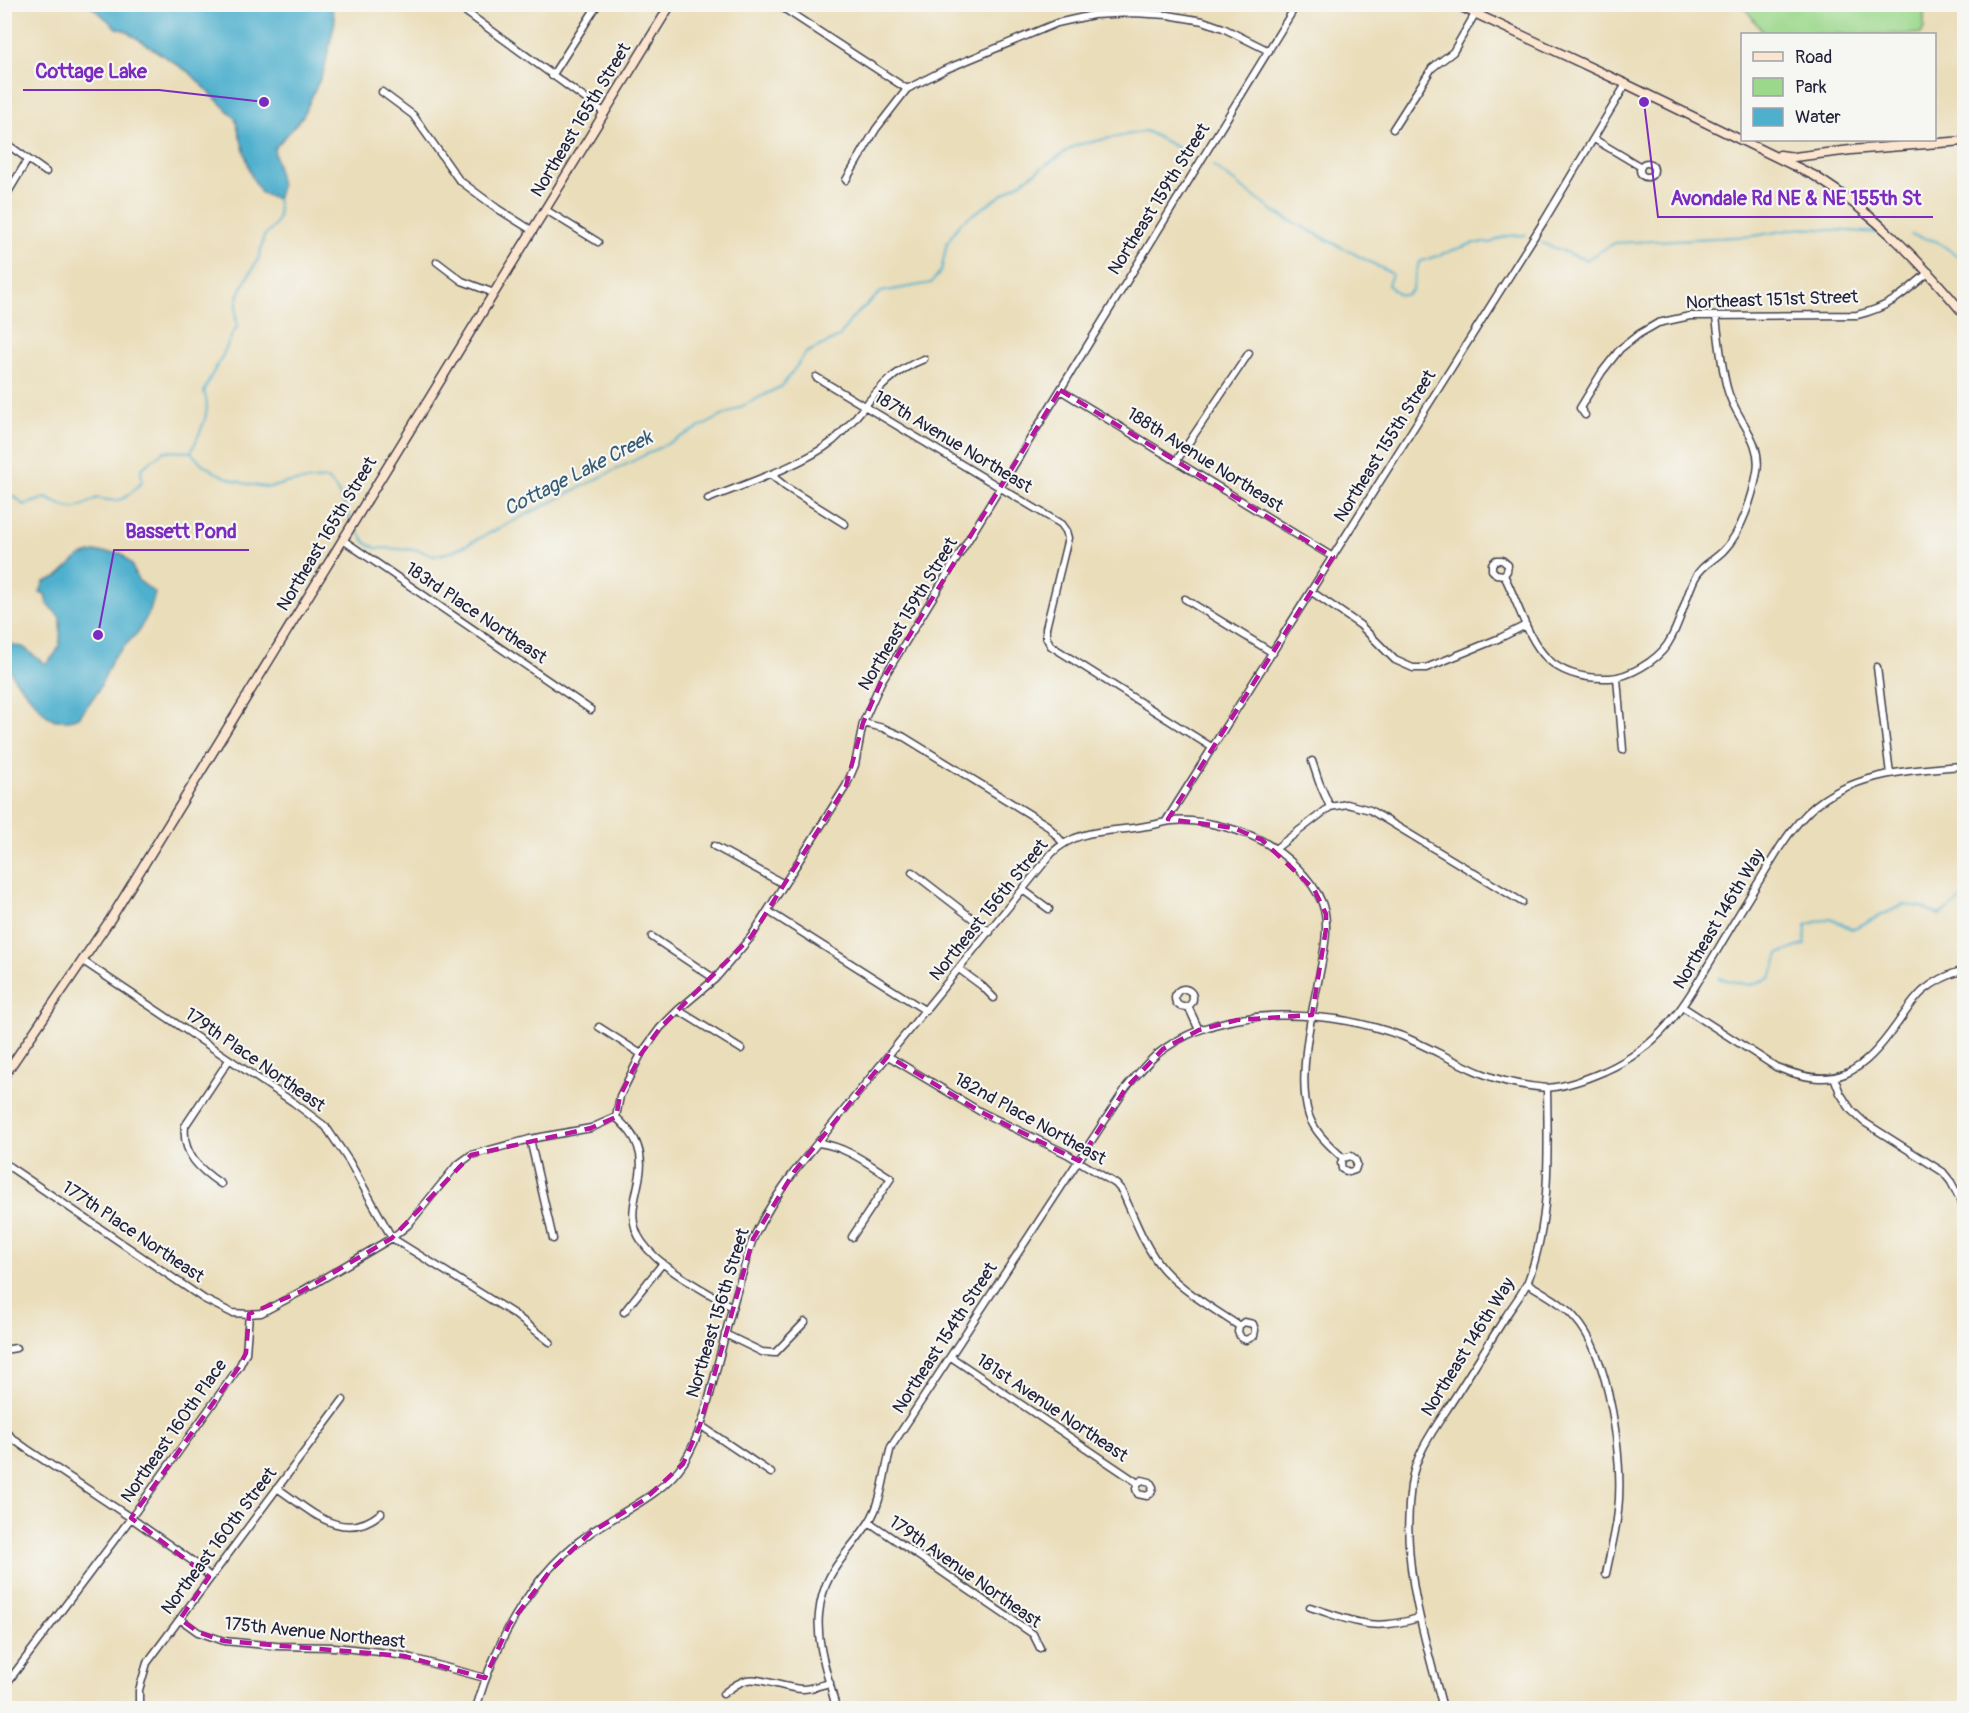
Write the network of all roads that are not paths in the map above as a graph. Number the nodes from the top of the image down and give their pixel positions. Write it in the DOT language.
graph roads {
  1 [pos="455,4"];
  2 [pos="598,4"];
  3 [pos="671,4"];
  4 [pos="777,4"];
  5 [pos="1297,4"];
  6 [pos="1455,4"];
  7 [pos="1475,14"];
  8 [pos="1269,51"];
  9 [pos="552,76"];
  10 [pos="1626,84"];
  11 [pos="907,89"];
  12 [pos="382,92"];
  13 [pos="605,113"];
  14 [pos="1392,129"];
  15 [pos="1594,139"];
  16 [pos="1741,139"];
  17 [pos="1745,141"];
  18 [pos="1965,141"];
  19 [pos="4,142"];
  20 [pos="1772,154"];
  21 [pos="27,159"];
  22 [pos="1641,167"];
  23 [pos="46,172"];
  24 [pos="846,180"];
  25 [pos="4,199"];
  26 [pos="546,210"];
  27 [pos="533,231"];
  28 [pos="598,242"];
  29 [pos="437,262"];
  30 [pos="1929,272"];
  31 [pos="494,293"];
  32 [pos="1965,314"];
  33 [pos="1716,317"];
  34 [pos="1249,353"];
  35 [pos="924,359"];
  36 [pos="816,377"];
  37 [pos="1060,390"];
  38 [pos="863,406"];
  39 [pos="1585,415"];
  40 [pos="1177,460"];
  41 [pos="770,474"];
  42 [pos="1002,488"];
  43 [pos="708,499"];
  44 [pos="845,524"];
  45 [pos="345,536"];
  46 [pos="1333,557"];
  47 [pos="1504,575"];
  48 [pos="1312,592"];
  49 [pos="1185,599"];
  50 [pos="1526,626"];
  51 [pos="1273,653"];
  52 [pos="1877,667"];
  53 [pos="1617,678"];
  54 [pos="591,710"];
  55 [pos="863,723"];
  56 [pos="1213,748"];
  57 [pos="1623,750"];
  58 [pos="1312,761"];
  59 [pos="1965,766"];
  60 [pos="1890,774"];
  61 [pos="1330,807"];
  62 [pos="1166,821"];
  63 [pos="1063,843"];
  64 [pos="714,846"];
  65 [pos="1275,849"];
  66 [pos="912,872"];
  67 [pos="784,884"];
  68 [pos="1023,890"];
  69 [pos="1522,902"];
  70 [pos="1049,909"];
  71 [pos="768,911"];
  72 [pos="990,932"];
  73 [pos="652,937"];
  74 [pos="83,961"];
  75 [pos="959,969"];
  76 [pos="1965,970"];
  77 [pos="715,979"];
  78 [pos="994,998"];
  79 [pos="1188,1006"];
  80 [pos="1683,1007"];
  81 [pos="678,1010"];
  82 [pos="926,1011"];
  83 [pos="1312,1015"];
  84 [pos="599,1027"];
  85 [pos="1199,1030"];
  86 [pos="741,1049"];
  87 [pos="641,1054"];
  88 [pos="888,1056"];
  89 [pos="229,1060"];
  90 [pos="4,1076"];
  91 [pos="1834,1077"];
  92 [pos="1548,1088"];
  93 [pos="616,1117"];
  94 [pos="530,1139"];
  95 [pos="819,1143"];
  96 [pos="1343,1158"];
  97 [pos="1079,1161"];
  98 [pos="4,1163"];
  99 [pos="221,1184"];
  100 [pos="1965,1208"];
  101 [pos="852,1237"];
  102 [pos="392,1238"];
  103 [pos="553,1239"];
  104 [pos="663,1263"];
  105 [pos="1527,1283"];
  106 [pos="732,1308"];
  107 [pos="624,1312"];
  108 [pos="249,1314"];
  109 [pos="805,1322"];
  110 [pos="1239,1326"];
  111 [pos="725,1334"];
  112 [pos="550,1342"];
  113 [pos="16,1348"];
  114 [pos="4,1350"];
  115 [pos="951,1357"];
  116 [pos="344,1400"];
  117 [pos="700,1425"];
  118 [pos="4,1429"];
  119 [pos="771,1473"];
  120 [pos="1138,1484"];
  121 [pos="277,1488"];
  122 [pos="381,1513"];
  123 [pos="131,1518"];
  124 [pos="869,1522"];
  125 [pos="1606,1574"];
  126 [pos="210,1577"];
  127 [pos="1310,1607"];
  128 [pos="1419,1618"];
  129 [pos="180,1619"];
  130 [pos="1040,1648"];
  131 [pos="485,1678"];
  132 [pos="830,1683"];
  133 [pos="4,1687"];
  134 [pos="723,1694"];
  135 [pos="139,1708"];
  136 [pos="476,1708"];
  137 [pos="836,1708"];
  138 [pos="1443,1708"];
  1 -- 9 [label="street"];
  2 -- 9 [label="street"];
  3 -- 13 [label="street, Northeast 165th Street"];
  4 -- 11 [label="street"];
  5 -- 8 [label="street, Northeast 159th Street"];
  6 -- 7 [label="street"];
  7 -- 10 [label="street"];
  7 -- 14 [label="street"];
  8 -- 11 [label="street"];
  8 -- 37 [label="street, Northeast 159th Street"];
  9 -- 13 [label="street"];
  10 -- 15 [label="street, Northeast 155th Street"];
  10 -- 16 [label="street"];
  11 -- 24 [label="street"];
  12 -- 27 [label="street"];
  13 -- 26 [label="street, Northeast 165th Street"];
  15 -- 22 [label="street"];
  15 -- 46 [label="street, Northeast 155th Street"];
  17 -- 20 [label="street"];
  18 -- 20 [label="street"];
  19 -- 21 [label="street"];
  20 -- 30 [label="street"];
  21 -- 23 [label="street"];
  21 -- 25 [label="street"];
  26 -- 27 [label="street, Northeast 165th Street"];
  26 -- 28 [label="street"];
  27 -- 31 [label="street, Northeast 165th Street"];
  29 -- 31 [label="street"];
  30 -- 32 [label="street"];
  30 -- 33 [label="street, Northeast 151st Street"];
  31 -- 45 [label="street, Northeast 165th Street"];
  33 -- 39 [label="street, Northeast 151st Street"];
  33 -- 53 [label="street"];
  34 -- 40 [label="street"];
  35 -- 38 [label="street"];
  36 -- 38 [label="street, 187th Avenue Northeast"];
  37 -- 40 [label="street, 188th Avenue Northeast"];
  37 -- 42 [label="street, Northeast 159th Street"];
  38 -- 41 [label="street"];
  38 -- 42 [label="street, 187th Avenue Northeast"];
  40 -- 46 [label="street, 188th Avenue Northeast"];
  41 -- 43 [label="street"];
  41 -- 44 [label="street"];
  42 -- 55 [label="street, Northeast 159th Street"];
  42 -- 56 [label="street, 187th Avenue Northeast"];
  45 -- 54 [label="street, 183rd Place Northeast"];
  45 -- 74 [label="street, Northeast 165th Street"];
  46 -- 48 [label="street, Northeast 155th Street"];
  47 -- 50 [label="street"];
  48 -- 50 [label="street"];
  48 -- 51 [label="street, Northeast 155th Street"];
  49 -- 51 [label="street"];
  50 -- 53 [label="street"];
  51 -- 56 [label="street, Northeast 155th Street"];
  52 -- 60 [label="street"];
  53 -- 57 [label="street"];
  55 -- 63 [label="street"];
  55 -- 67 [label="street, Northeast 159th Street"];
  56 -- 62 [label="street, Northeast 155th Street"];
  58 -- 61 [label="street"];
  59 -- 60 [label="street, Northeast 146th Way"];
  60 -- 80 [label="street, Northeast 146th Way"];
  61 -- 65 [label="street"];
  61 -- 69 [label="street"];
  62 -- 63 [label="street, Northeast 156th Street"];
  62 -- 65 [label="street"];
  63 -- 68 [label="street, Northeast 156th Street"];
  64 -- 67 [label="street"];
  65 -- 83 [label="street"];
  66 -- 72 [label="street"];
  67 -- 71 [label="street, Northeast 159th Street"];
  68 -- 70 [label="street"];
  68 -- 72 [label="street, Northeast 156th Street"];
  71 -- 77 [label="street, Northeast 159th Street"];
  71 -- 82 [label="street"];
  72 -- 75 [label="street, Northeast 156th Street"];
  73 -- 77 [label="street"];
  74 -- 89 [label="street, 179th Place Northeast"];
  74 -- 90 [label="street, Northeast 165th Street"];
  75 -- 78 [label="street"];
  75 -- 82 [label="street, Northeast 156th Street"];
  76 -- 91 [label="street"];
  77 -- 81 [label="street, Northeast 159th Street"];
  79 -- 85 [label="street"];
  80 -- 91 [label="street"];
  80 -- 92 [label="street, Northeast 146th Way"];
  81 -- 86 [label="street"];
  81 -- 87 [label="street, Northeast 159th Street"];
  82 -- 88 [label="street, Northeast 156th Street"];
  83 -- 85 [label="street, Northeast 154th Street"];
  83 -- 92 [label="street, Northeast 154th Street"];
  83 -- 96 [label="street"];
  84 -- 87 [label="street"];
  85 -- 97 [label="street, Northeast 154th Street"];
  87 -- 93 [label="street, Northeast 159th Street"];
  88 -- 95 [label="street, Northeast 156th Street"];
  88 -- 97 [label="street, 182nd Place Northeast"];
  89 -- 99 [label="street"];
  89 -- 102 [label="street, 179th Place Northeast"];
  91 -- 100 [label="street"];
  92 -- 105 [label="street, Northeast 146th Way"];
  93 -- 94 [label="street"];
  93 -- 104 [label="street"];
  94 -- 102 [label="street"];
  94 -- 103 [label="street"];
  95 -- 101 [label="street"];
  95 -- 106 [label="street, Northeast 156th Street"];
  97 -- 110 [label="street, 182nd Place Northeast"];
  97 -- 115 [label="street, Northeast 154th Street"];
  98 -- 108 [label="street, 177th Place Northeast"];
  102 -- 108 [label="street"];
  102 -- 112 [label="street, 179th Place Northeast"];
  104 -- 106 [label="street"];
  104 -- 107 [label="street"];
  105 -- 125 [label="street"];
  105 -- 128 [label="street, Northeast 146th Way"];
  106 -- 111 [label="street, Northeast 156th Street"];
  108 -- 123 [label="street, Northeast 160th Place"];
  109 -- 111 [label="street"];
  111 -- 117 [label="street, Northeast 156th Street"];
  113 -- 114 [label="street"];
  115 -- 120 [label="street, 181st Avenue Northeast"];
  115 -- 124 [label="street, Northeast 154th Street"];
  116 -- 121 [label="street, Northeast 160th Street"];
  117 -- 119 [label="street"];
  117 -- 131 [label="street, Northeast 156th Street"];
  118 -- 123 [label="street"];
  121 -- 122 [label="street"];
  121 -- 126 [label="street, Northeast 160th Street"];
  123 -- 126 [label="street"];
  123 -- 133 [label="street, Northeast 160th Place"];
  124 -- 130 [label="street, 179th Avenue Northeast"];
  124 -- 132 [label="street, Northeast 154th Street"];
  126 -- 129 [label="street, Northeast 160th Street"];
  127 -- 128 [label="street"];
  128 -- 138 [label="street, Northeast 146th Way"];
  129 -- 131 [label="street, 175th Avenue Northeast"];
  129 -- 135 [label="street, Northeast 160th Street"];
  131 -- 136 [label="street, Northeast 156th Street"];
  132 -- 134 [label="street"];
  132 -- 137 [label="street, Northeast 154th Street"];
}
